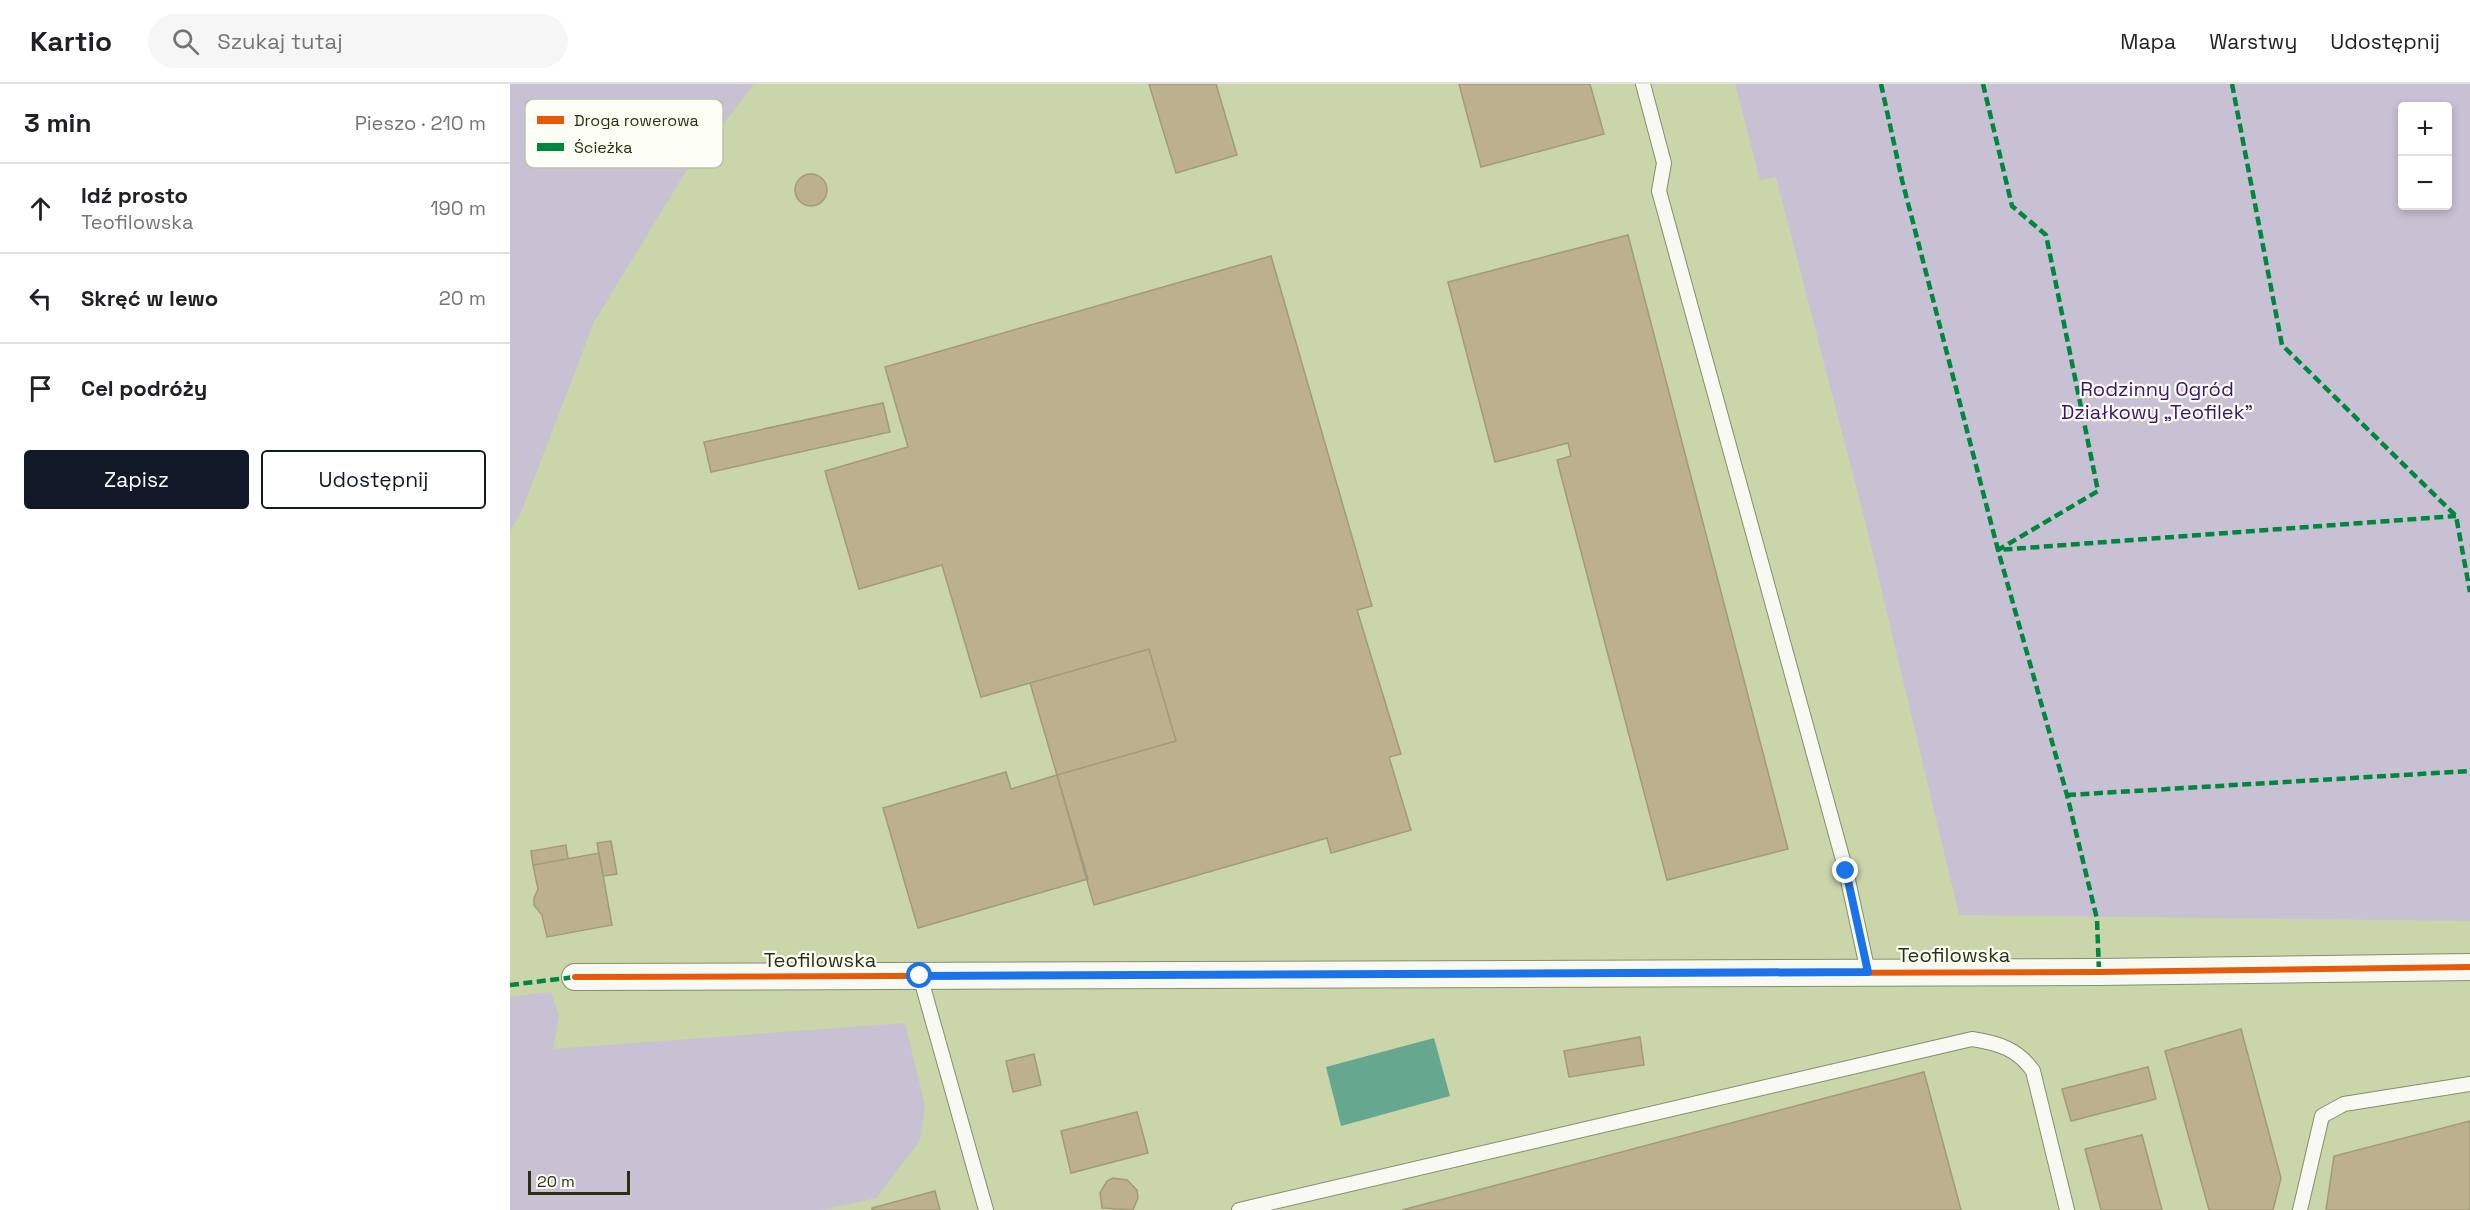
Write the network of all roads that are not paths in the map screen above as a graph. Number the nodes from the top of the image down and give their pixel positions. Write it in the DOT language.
graph roads {
  1 [pos="1643,84"];
  2 [pos="2470,967"];
  3 [pos="1868,972"];
  4 [pos="920,976"];
  5 [pos="575,977"];
  6 [pos="2470,1084"];
  7 [pos="986,1210"];
  8 [pos="1239,1210"];
  9 [pos="2067,1210"];
  10 [pos="2300,1210"];
  1 -- 3 [label="lane"];
  2 -- 3 [label="street, Teofilowska"];
  3 -- 4 [label="street, Teofilowska"];
  4 -- 5 [label="street, Teofilowska"];
  4 -- 7 [label="lane"];
  6 -- 10 [label="lane"];
  8 -- 9 [label="lane"];
}
